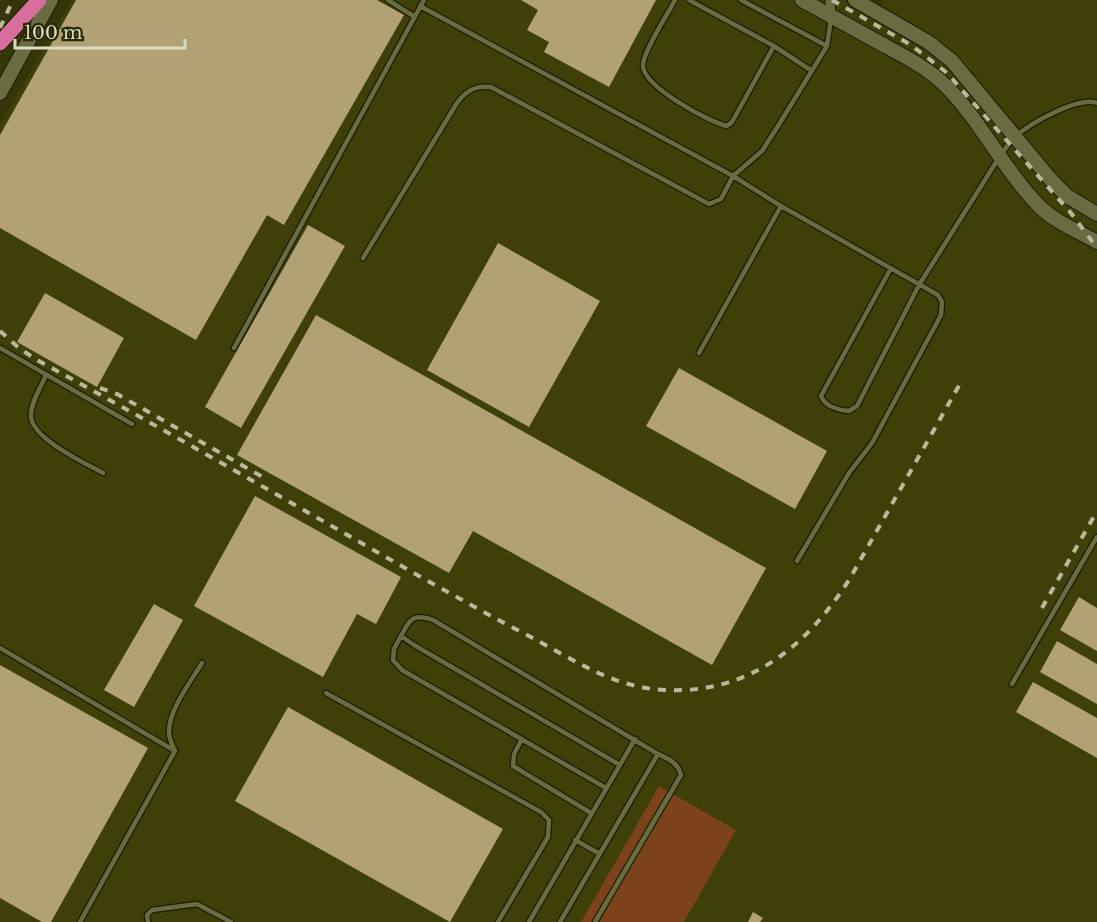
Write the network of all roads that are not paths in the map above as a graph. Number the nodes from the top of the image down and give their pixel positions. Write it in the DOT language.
graph roads {
  1 [pos="39,0"];
  2 [pos="51,0"];
  3 [pos="388,0"];
  4 [pos="424,0"];
  5 [pos="675,0"];
  6 [pos="690,0"];
  7 [pos="741,0"];
  8 [pos="802,0"];
  9 [pos="830,0"];
  10 [pos="855,0"];
  11 [pos="420,6"];
  12 [pos="831,16"];
  13 [pos="415,17"];
  14 [pos="0,43"];
  15 [pos="774,46"];
  16 [pos="826,46"];
  17 [pos="812,71"];
  18 [pos="0,93"];
  19 [pos="1097,103"];
  20 [pos="1016,136"];
  21 [pos="1000,156"];
  22 [pos="733,176"];
  23 [pos="781,206"];
  24 [pos="1097,214"];
  25 [pos="1097,242"];
  26 [pos="363,258"];
  27 [pos="891,268"];
  28 [pos="919,285"];
  29 [pos="0,348"];
  30 [pos="234,348"];
  31 [pos="699,352"];
  32 [pos="46,375"];
  33 [pos="132,424"];
  34 [pos="103,473"];
  35 [pos="1097,537"];
  36 [pos="797,561"];
  37 [pos="401,636"];
  38 [pos="0,648"];
  39 [pos="202,663"];
  40 [pos="1012,684"];
  41 [pos="326,693"];
  42 [pos="522,739"];
  43 [pos="635,739"];
  44 [pos="175,752"];
  45 [pos="658,754"];
  46 [pos="620,765"];
  47 [pos="606,788"];
  48 [pos="591,813"];
  49 [pos="575,840"];
  50 [pos="600,854"];
  51 [pos="80,922"];
  52 [pos="148,922"];
  53 [pos="231,922"];
  54 [pos="498,922"];
  55 [pos="529,922"];
  56 [pos="560,922"];
  57 [pos="595,922"];
  1 -- 14 [label="highway"];
  2 -- 18 [label="main road"];
  3 -- 13 [label="lane"];
  4 -- 11 [label="lane"];
  5 -- 15 [label="lane"];
  6 -- 15 [label="lane"];
  7 -- 16 [label="lane"];
  8 -- 12 [label="main road"];
  9 -- 12 [label="street"];
  10 -- 20 [label="main road"];
  11 -- 13 [label="lane"];
  11 -- 22 [label="lane"];
  12 -- 16 [label="lane"];
  12 -- 21 [label="main road"];
  13 -- 30 [label="lane"];
  15 -- 17 [label="lane"];
  16 -- 17 [label="lane"];
  17 -- 22 [label="lane"];
  19 -- 20 [label="lane"];
  20 -- 21 [label="lane"];
  20 -- 24 [label="main road"];
  21 -- 25 [label="main road"];
  21 -- 28 [label="lane"];
  22 -- 23 [label="lane"];
  22 -- 26 [label="lane"];
  23 -- 27 [label="lane"];
  23 -- 31 [label="lane"];
  27 -- 28 [label="lane"];
  27 -- 28 [label="lane"];
  28 -- 36 [label="lane"];
  29 -- 32 [label="lane"];
  32 -- 33 [label="lane"];
  32 -- 34 [label="lane"];
  35 -- 40 [label="lane"];
  37 -- 42 [label="lane"];
  37 -- 43 [label="lane"];
  37 -- 46 [label="lane"];
  38 -- 44 [label="lane"];
  39 -- 44 [label="lane"];
  41 -- 54 [label="lane"];
  42 -- 47 [label="lane"];
  42 -- 48 [label="lane"];
  43 -- 45 [label="lane"];
  43 -- 46 [label="lane"];
  44 -- 51 [label="lane"];
  45 -- 50 [label="lane"];
  45 -- 57 [label="lane"];
  46 -- 47 [label="lane"];
  47 -- 48 [label="lane"];
  48 -- 49 [label="lane"];
  49 -- 50 [label="lane"];
  49 -- 55 [label="lane"];
  50 -- 56 [label="lane"];
  52 -- 53 [label="lane"];
}
